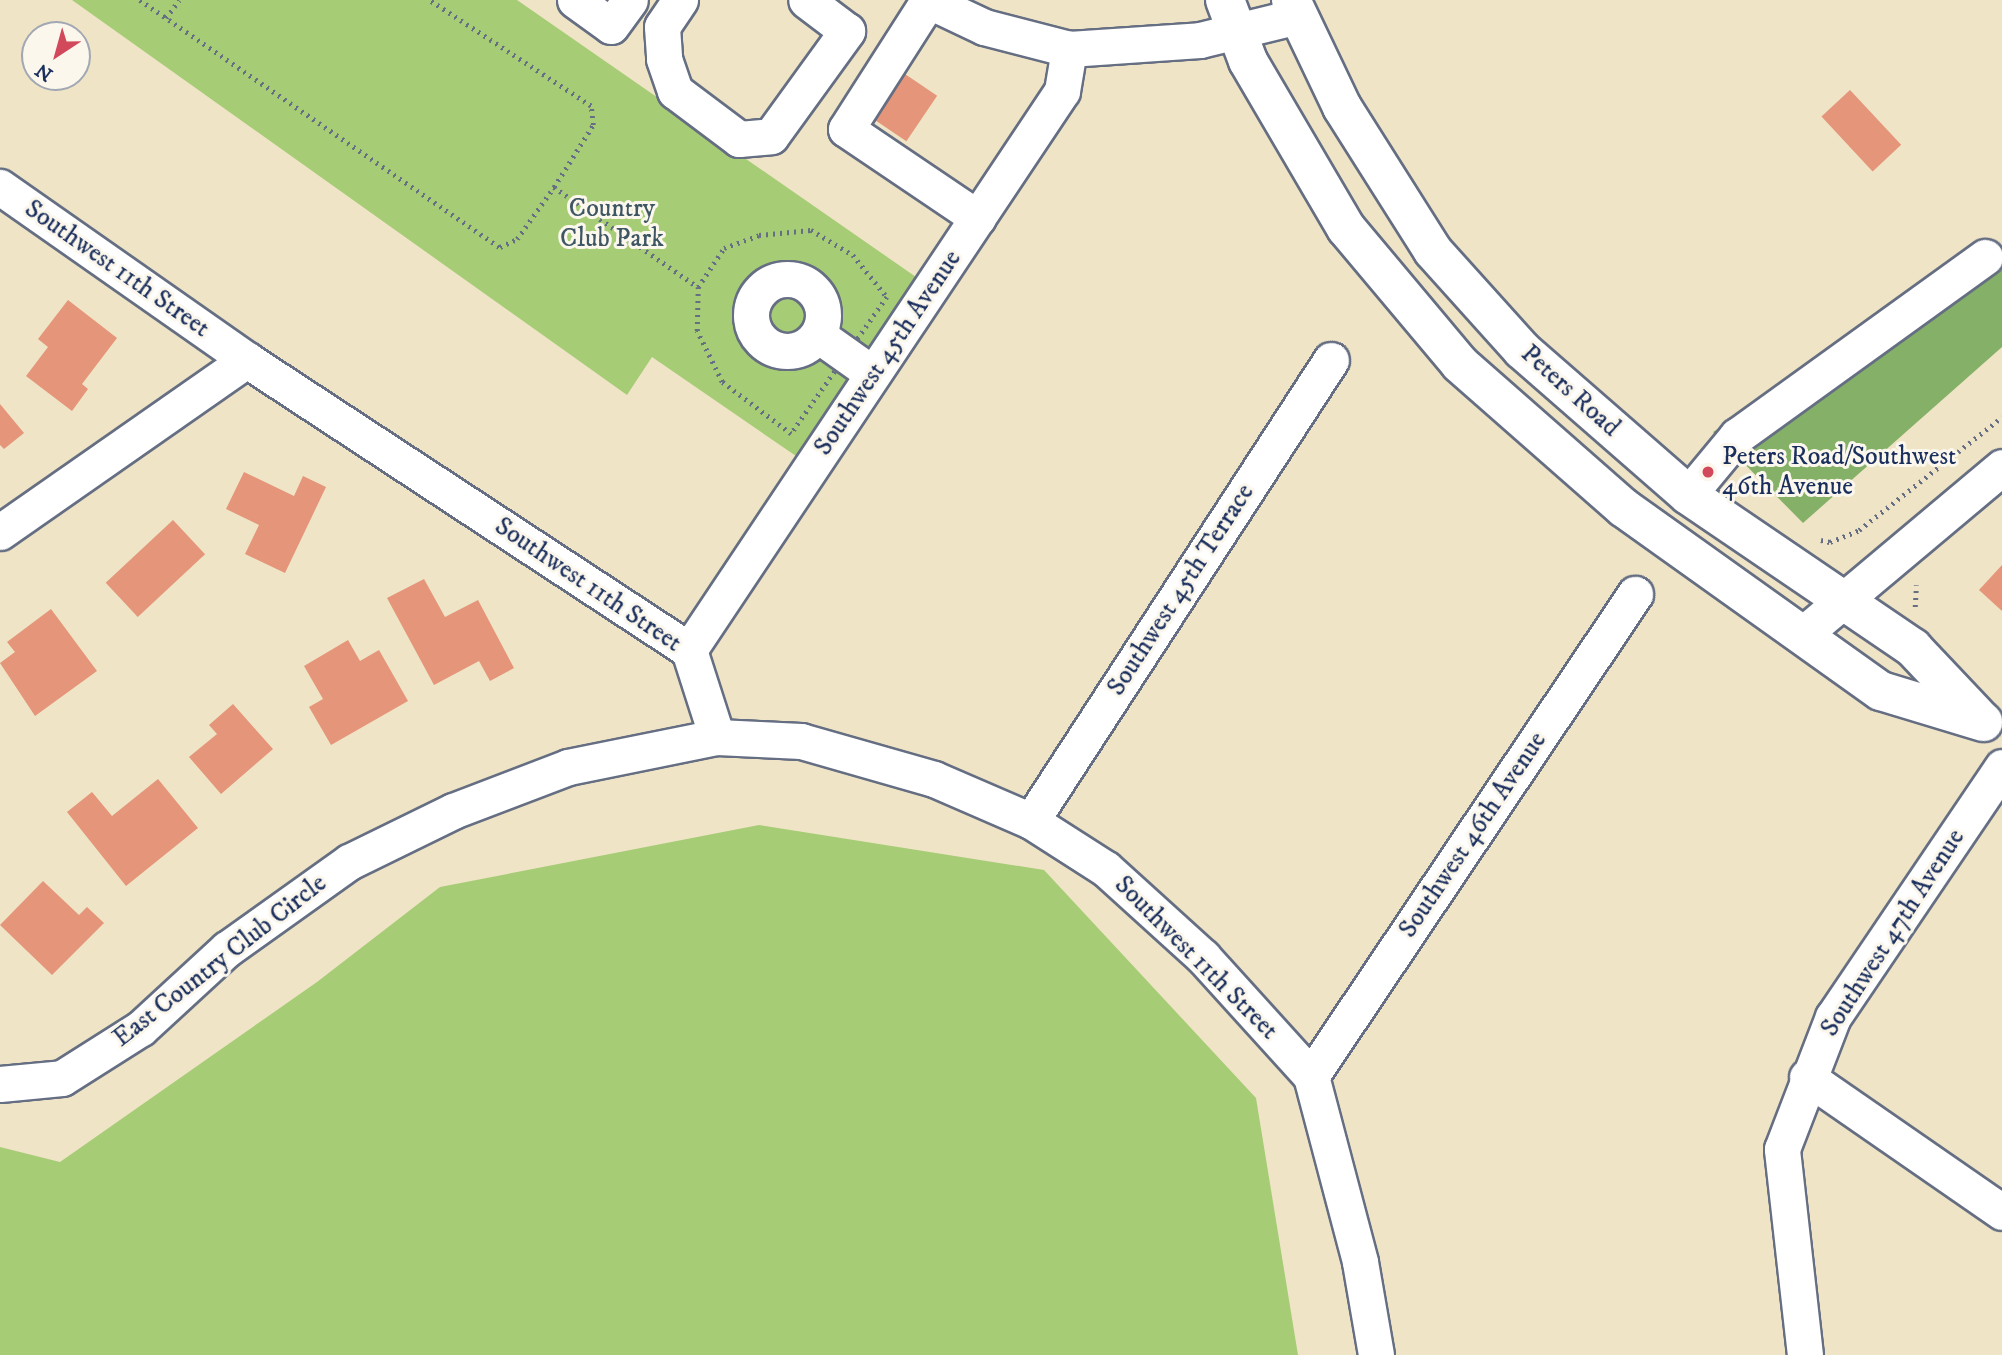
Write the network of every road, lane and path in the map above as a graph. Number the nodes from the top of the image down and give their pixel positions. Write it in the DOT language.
graph roads {
  1 [pos="140,0"];
  2 [pos="179,0"];
  3 [pos="429,0"];
  4 [pos="575,0"];
  5 [pos="630,0"];
  6 [pos="680,0"];
  7 [pos="806,0"];
  8 [pos="928,0"];
  9 [pos="1294,8"];
  10 [pos="1231,16"];
  11 [pos="166,18"];
  12 [pos="1069,49"];
  13 [pos="0,187"];
  14 [pos="554,187"];
  15 [pos="978,218"];
  16 [pos="1985,257"];
  17 [pos="698,286"];
  18 [pos="818,335"];
  19 [pos="247,360"];
  20 [pos="1331,360"];
  21 [pos="873,374"];
  22 [pos="2002,417"];
  23 [pos="2002,467"];
  24 [pos="1688,495"];
  25 [pos="0,533"];
  26 [pos="1817,539"];
  27 [pos="1635,594"];
  28 [pos="1841,598"];
  29 [pos="1802,635"];
  30 [pos="689,650"];
  31 [pos="1992,729"];
  32 [pos="717,737"];
  33 [pos="2002,766"];
  34 [pos="1031,821"];
  35 [pos="1311,1076"];
  36 [pos="1807,1076"];
  37 [pos="0,1084"];
  38 [pos="2002,1212"];
  39 [pos="1376,1355"];
  40 [pos="1805,1355"];
  1 -- 11 [label="path"];
  2 -- 11 [label="path"];
  3 -- 14 [label="path"];
  4 -- 5 [label="street"];
  6 -- 7 [label="street"];
  8 -- 12 [label="street, Peters Road"];
  8 -- 15 [label="street"];
  9 -- 10 [label="street, Peters Road"];
  9 -- 24 [label="main road, Peters Road"];
  10 -- 12 [label="street, Peters Road"];
  10 -- 29 [label="main road, Peters Road"];
  11 -- 14 [label="path"];
  12 -- 15 [label="street, Southwest 45th Avenue"];
  13 -- 19 [label="street, Southwest 11th Street"];
  14 -- 17 [label="path"];
  15 -- 21 [label="street, Southwest 45th Avenue"];
  16 -- 24 [label="street"];
  18 -- 21 [label="street"];
  19 -- 25 [label="street"];
  19 -- 30 [label="street, Southwest 11th Street"];
  20 -- 34 [label="street, Southwest 45th Terrace"];
  21 -- 30 [label="street, Southwest 45th Avenue"];
  22 -- 26 [label="path"];
  23 -- 28 [label="street"];
  24 -- 28 [label="main road, Peters Road"];
  27 -- 35 [label="street, Southwest 46th Avenue"];
  28 -- 29 [label="street"];
  28 -- 31 [label="main road, Peters Road"];
  29 -- 31 [label="main road, Peters Road"];
  30 -- 32 [label="street, Southwest 11th Street"];
  32 -- 34 [label="street, Southwest 11th Street"];
  32 -- 37 [label="street, East Country Club Circle"];
  33 -- 36 [label="street, Southwest 47th Avenue"];
  34 -- 35 [label="street, Southwest 11th Street"];
  35 -- 39 [label="street"];
  36 -- 38 [label="street"];
  36 -- 40 [label="street, Southwest 47th Avenue"];
}
